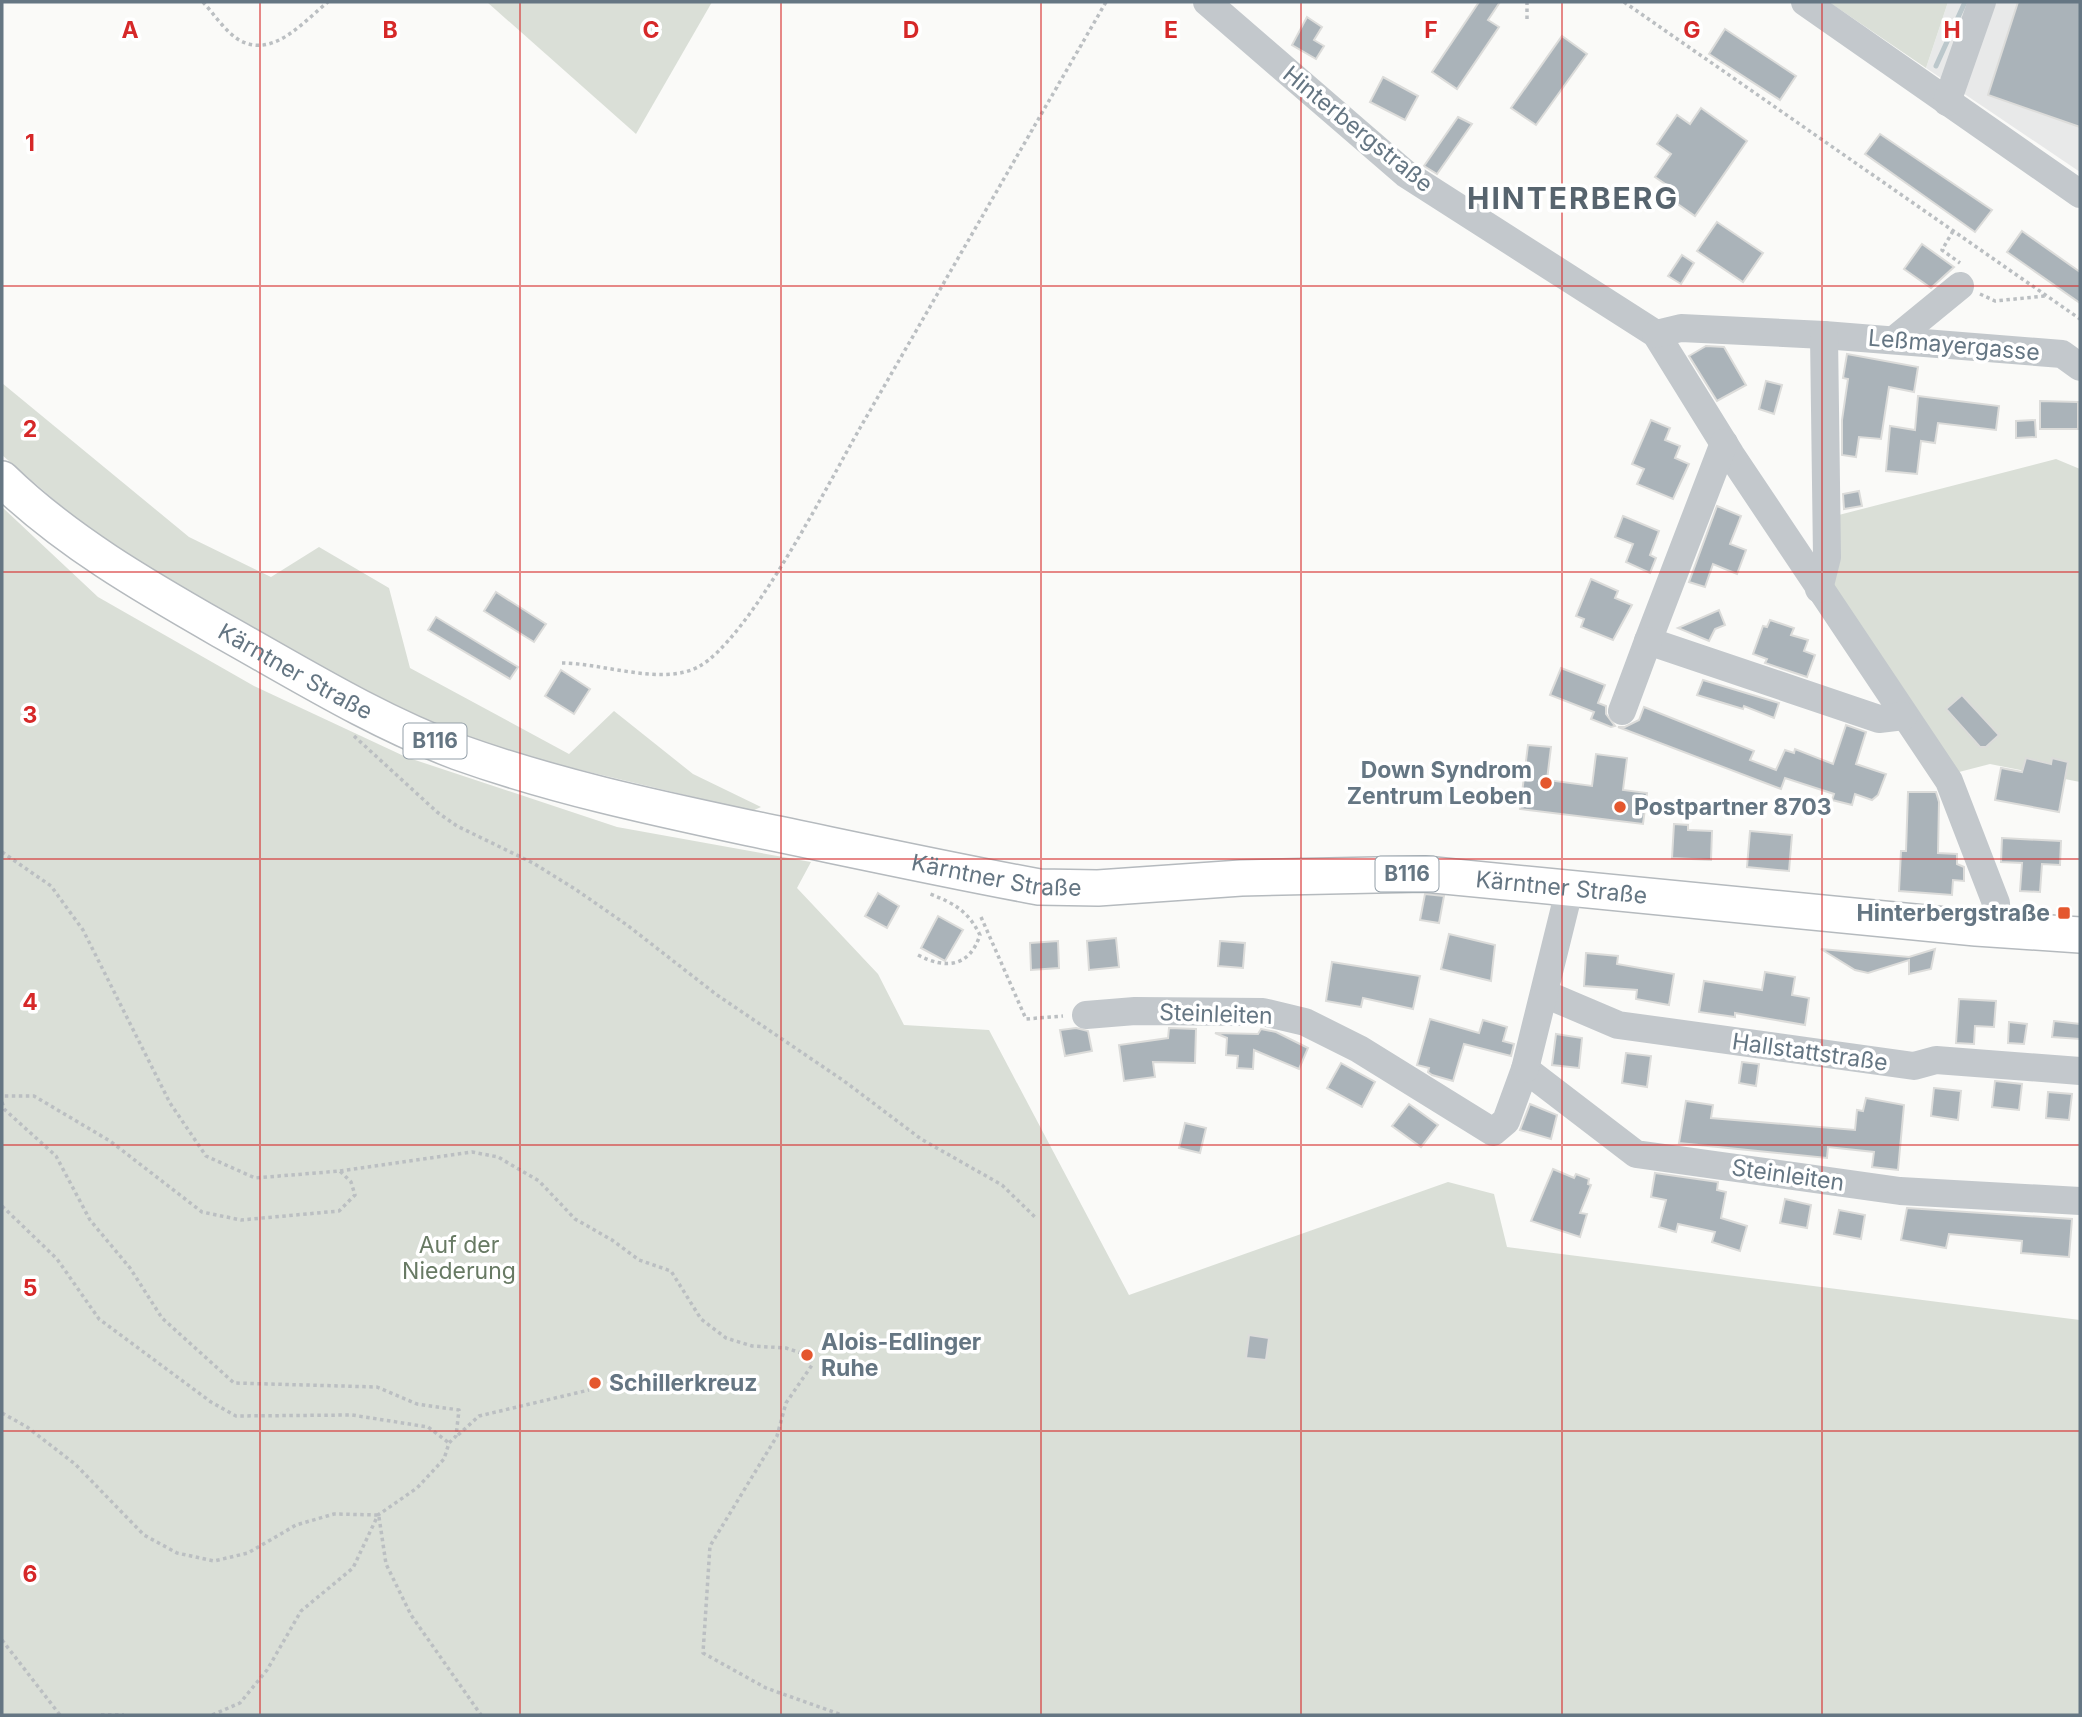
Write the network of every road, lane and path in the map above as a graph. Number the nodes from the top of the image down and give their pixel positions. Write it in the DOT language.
graph roads {
  1 [pos="202,2"];
  2 [pos="328,2"];
  3 [pos="1106,2"];
  4 [pos="1207,2"];
  5 [pos="1527,2"];
  6 [pos="1624,2"];
  7 [pos="1805,2"];
  8 [pos="1982,2"];
  9 [pos="1527,19"];
  10 [pos="1947,102"];
  11 [pos="2080,194"];
  12 [pos="1953,231"];
  13 [pos="1953,258"];
  14 [pos="1960,286"];
  15 [pos="2047,296"];
  16 [pos="2080,319"];
  17 [pos="1656,334"];
  18 [pos="1824,335"];
  19 [pos="1894,340"];
  20 [pos="2080,368"];
  21 [pos="1724,443"];
  22 [pos="2,479"];
  23 [pos="1819,589"];
  24 [pos="1648,641"];
  25 [pos="562,663"];
  26 [pos="1622,710"];
  27 [pos="1904,716"];
  28 [pos="348,730"];
  29 [pos="2,852"];
  30 [pos="1570,887"];
  31 [pos="920,890"];
  32 [pos="981,917"];
  33 [pos="1997,930"];
  34 [pos="2080,935"];
  35 [pos="918,955"];
  36 [pos="1545,994"];
  37 [pos="1086,1015"];
  38 [pos="1525,1069"];
  39 [pos="2080,1071"];
  40 [pos="2,1096"];
  41 [pos="2,1102"];
  42 [pos="340,1171"];
  43 [pos="2080,1201"];
  44 [pos="2,1206"];
  45 [pos="1037,1218"];
  46 [pos="589,1390"];
  47 [pos="2,1413"];
  48 [pos="456,1436"];
  49 [pos="449,1443"];
  50 [pos="378,1515"];
  51 [pos="2,1640"];
  52 [pos="60,1715"];
  53 [pos="101,1715"];
  54 [pos="124,1715"];
  55 [pos="212,1715"];
  56 [pos="481,1715"];
  57 [pos="842,1715"];
  1 -- 2 [label="path"];
  3 -- 25 [label="path"];
  4 -- 17 [label="street, Hinterbergstraße"];
  5 -- 9 [label="path"];
  6 -- 12 [label="path"];
  7 -- 10 [label="street"];
  8 -- 10 [label="street"];
  10 -- 11 [label="street"];
  12 -- 13 [label="path"];
  12 -- 15 [label="path"];
  14 -- 15 [label="path"];
  14 -- 19 [label="street"];
  15 -- 16 [label="path"];
  17 -- 18 [label="street, Leßmayergasse"];
  17 -- 21 [label="street, Hinterbergstraße"];
  18 -- 19 [label="street, Leßmayergasse"];
  18 -- 23 [label="street"];
  19 -- 20 [label="street, Leßmayergasse"];
  21 -- 23 [label="street, Hinterbergstraße"];
  21 -- 24 [label="street"];
  22 -- 30 [label="main road, Kärntner Straße / B116"];
  23 -- 27 [label="street, Hinterbergstraße"];
  24 -- 26 [label="street"];
  24 -- 27 [label="street"];
  27 -- 33 [label="street, Hinterbergstraße"];
  28 -- 45 [label="path"];
  29 -- 42 [label="path"];
  30 -- 33 [label="main road, Kärntner Straße / B116"];
  30 -- 36 [label="street, Steinleiten"];
  31 -- 35 [label="path"];
  32 -- 37 [label="path"];
  33 -- 34 [label="main road, Kärntner Straße / B116"];
  36 -- 38 [label="street, Steinleiten"];
  36 -- 39 [label="street, Hallstattstraße"];
  37 -- 38 [label="street, Steinleiten"];
  38 -- 43 [label="street, Steinleiten"];
  40 -- 42 [label="path"];
  41 -- 48 [label="path"];
  42 -- 57 [label="path"];
  44 -- 49 [label="path"];
  46 -- 48 [label="path"];
  47 -- 50 [label="path"];
  48 -- 49 [label="path"];
  49 -- 50 [label="path"];
  50 -- 55 [label="path"];
  50 -- 56 [label="path"];
  51 -- 52 [label="path"];
  53 -- 54 [label="path"];
}
